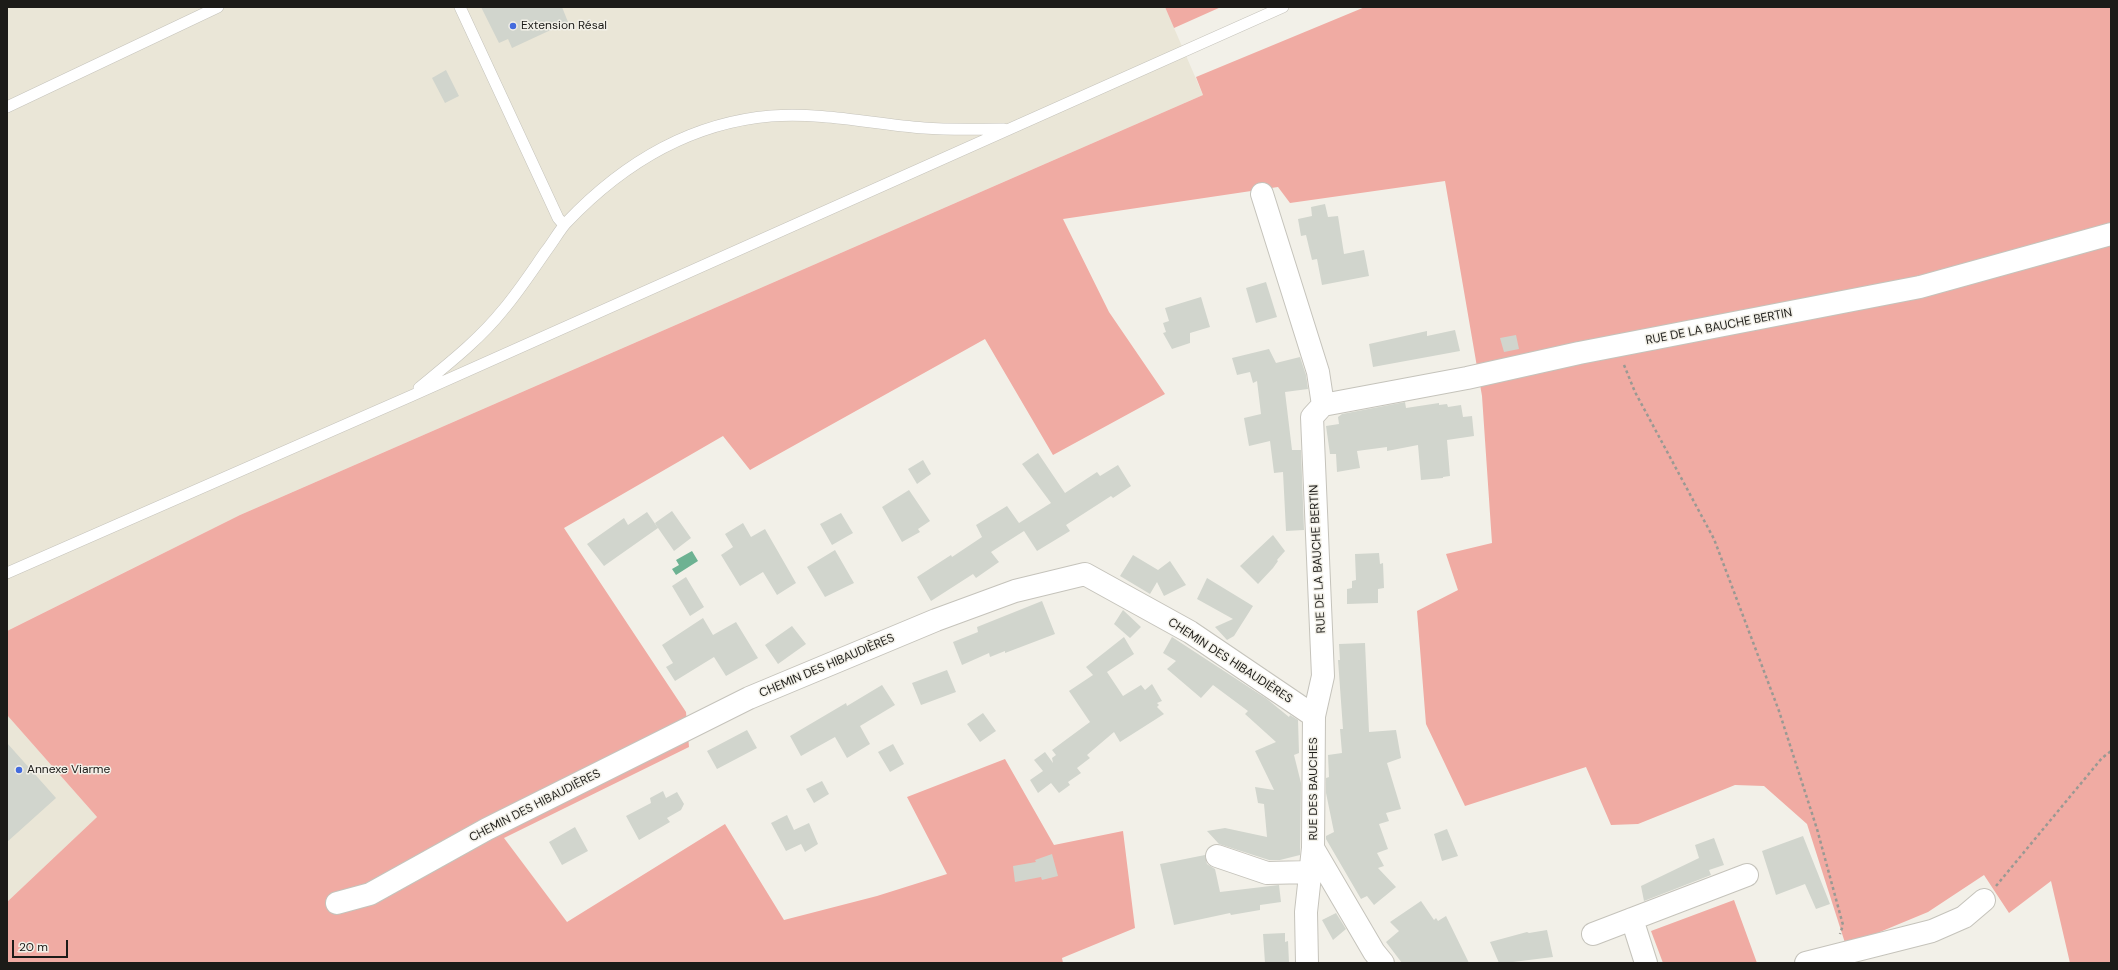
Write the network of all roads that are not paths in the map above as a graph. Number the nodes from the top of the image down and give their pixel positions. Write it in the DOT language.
graph roads {
  1 [pos="218,7"];
  2 [pos="460,7"];
  3 [pos="1283,7"];
  4 [pos="7,107"];
  5 [pos="1009,129"];
  6 [pos="1262,194"];
  7 [pos="564,225"];
  8 [pos="2111,234"];
  9 [pos="410,396"];
  10 [pos="1323,405"];
  11 [pos="7,573"];
  12 [pos="1314,716"];
  13 [pos="1313,848"];
  14 [pos="1217,856"];
  15 [pos="1311,872"];
  16 [pos="1746,875"];
  17 [pos="1984,900"];
  18 [pos="337,903"];
  19 [pos="1632,919"];
  20 [pos="1593,934"];
  21 [pos="1834,959"];
  22 [pos="1307,963"];
  23 [pos="1383,963"];
  24 [pos="1646,963"];
  25 [pos="1806,963"];
  1 -- 4 [label="lane"];
  2 -- 7 [label="lane"];
  3 -- 5 [label="lane"];
  5 -- 7 [label="lane"];
  5 -- 9 [label="lane"];
  6 -- 10 [label="street"];
  7 -- 9 [label="lane"];
  8 -- 10 [label="street, RUE DE LA BAUCHE BERTIN"];
  9 -- 11 [label="lane"];
  10 -- 12 [label="street, RUE DE LA BAUCHE BERTIN"];
  12 -- 13 [label="street, RUE DES BAUCHES"];
  12 -- 18 [label="street, CHEMIN DES HIBAUDIÈRES"];
  13 -- 15 [label="street"];
  13 -- 23 [label="street, RUE DES BAUCHES"];
  14 -- 15 [label="street"];
  15 -- 22 [label="street"];
  16 -- 19 [label="street"];
  17 -- 21 [label="street"];
  19 -- 20 [label="street"];
  19 -- 24 [label="street"];
  21 -- 25 [label="street"];
}
